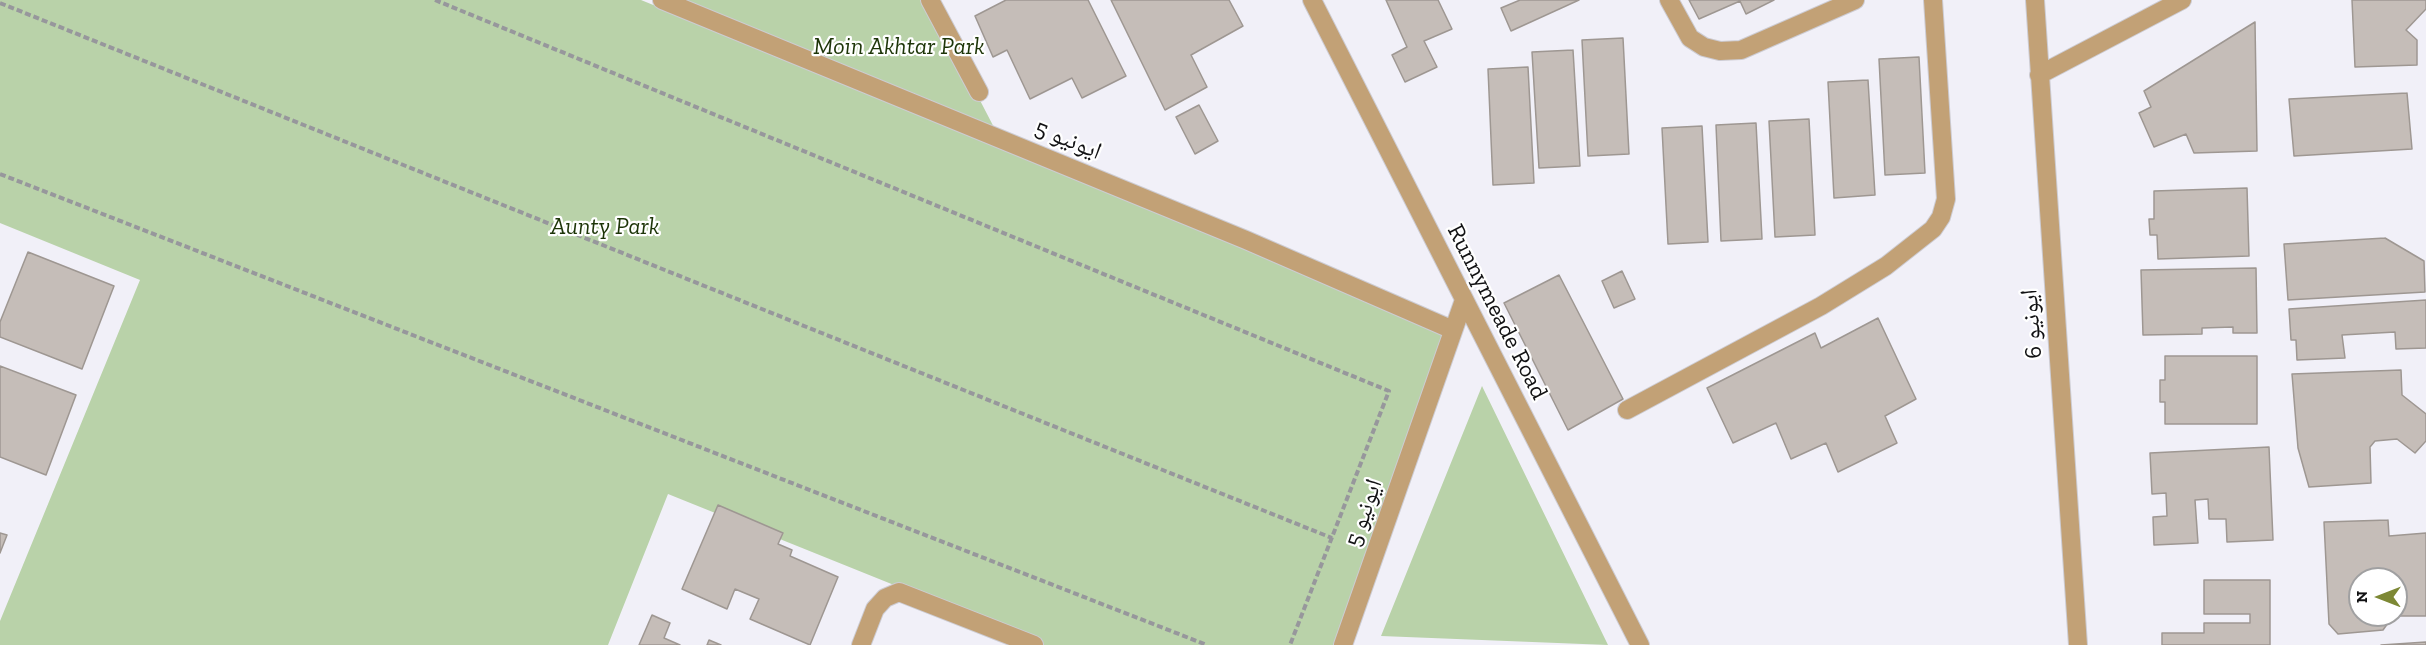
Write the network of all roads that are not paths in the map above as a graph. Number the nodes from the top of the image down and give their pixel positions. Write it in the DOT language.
graph roads {
  1 [pos="662,0"];
  2 [pos="930,0"];
  3 [pos="1312,0"];
  4 [pos="1669,0"];
  5 [pos="1855,0"];
  6 [pos="1933,0"];
  7 [pos="2035,0"];
  8 [pos="2182,0"];
  9 [pos="2039,75"];
  10 [pos="979,92"];
  11 [pos="1464,300"];
  12 [pos="1453,330"];
  13 [pos="1627,410"];
  14 [pos="861,645"];
  15 [pos="1034,645"];
  16 [pos="1343,645"];
  17 [pos="1640,645"];
  18 [pos="2078,645"];
  1 -- 12 [label="street, ایونیو 5"];
  2 -- 10 [label="street"];
  3 -- 11 [label="street, Runnymeade Road"];
  4 -- 5 [label="street"];
  6 -- 13 [label="street"];
  7 -- 9 [label="street, ایونیو 6"];
  8 -- 9 [label="street"];
  9 -- 18 [label="street, ایونیو 6"];
  11 -- 12 [label="street, ایونیو 5"];
  11 -- 17 [label="street, Runnymeade Road"];
  12 -- 16 [label="street, ایونیو 5"];
  14 -- 15 [label="street"];
}
